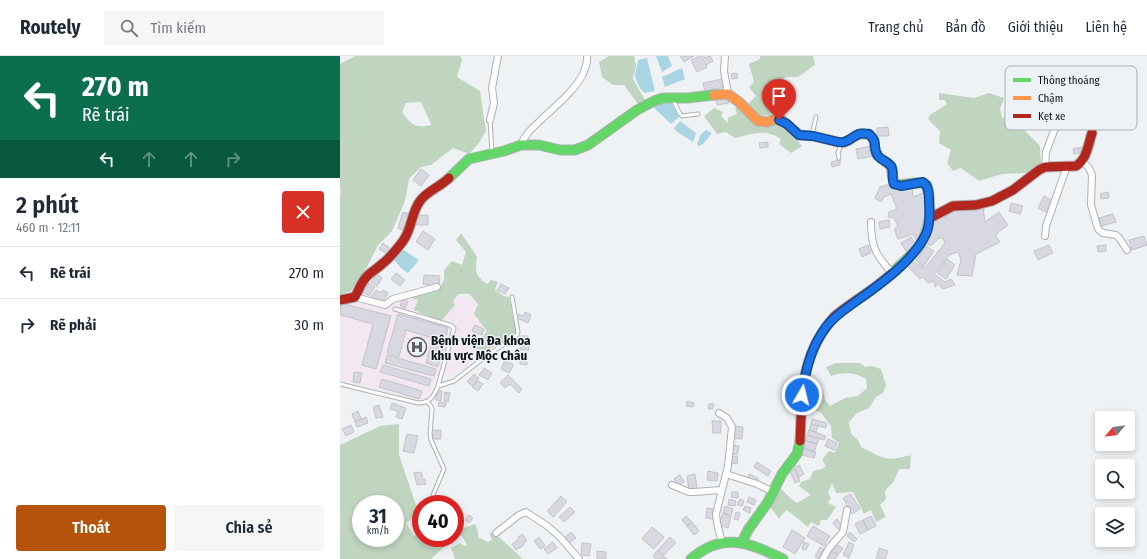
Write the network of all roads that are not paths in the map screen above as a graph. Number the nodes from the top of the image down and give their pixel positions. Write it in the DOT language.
graph roads {
  1 [pos="498,56"];
  2 [pos="587,56"];
  3 [pos="725,56"];
  4 [pos="728,94"];
  5 [pos="672,98"];
  6 [pos="698,114"];
  7 [pos="816,117"];
  8 [pos="490,120"];
  9 [pos="1054,130"];
  10 [pos="1092,133"];
  11 [pos="812,136"];
  12 [pos="842,143"];
  13 [pos="521,145"];
  14 [pos="492,153"];
  15 [pos="839,158"];
  16 [pos="1083,162"];
  17 [pos="1067,166"];
  18 [pos="1045,167"];
  19 [pos="930,218"];
  20 [pos="871,222"];
  21 [pos="1045,236"];
  22 [pos="1127,250"];
  23 [pos="892,273"];
  24 [pos="437,287"];
  25 [pos="355,297"];
  26 [pos="512,297"];
  27 [pos="340,300"];
  28 [pos="395,308"];
  29 [pos="340,384"];
  30 [pos="438,386"];
  31 [pos="426,401"];
  32 [pos="719,413"];
  33 [pos="726,474"];
  34 [pos="672,485"];
  35 [pos="722,490"];
  36 [pos="773,492"];
  37 [pos="433,495"];
  38 [pos="848,510"];
  39 [pos="496,533"];
  40 [pos="742,542"];
  41 [pos="722,543"];
  42 [pos="579,559"];
  43 [pos="691,559"];
  44 [pos="783,559"];
  45 [pos="823,559"];
  1 -- 8 [label="street"];
  2 -- 13 [label="street"];
  3 -- 4 [label="street"];
  4 -- 5 [label="main road"];
  4 -- 11 [label="main road"];
  5 -- 6 [label="lane"];
  5 -- 13 [label="main road"];
  7 -- 11 [label="lane"];
  8 -- 14 [label="lane"];
  9 -- 18 [label="street"];
  10 -- 16 [label="main road"];
  11 -- 12 [label="main road"];
  12 -- 15 [label="lane"];
  12 -- 19 [label="main road"];
  13 -- 14 [label="main road"];
  14 -- 25 [label="main road"];
  16 -- 17 [label="main road"];
  16 -- 22 [label="street"];
  17 -- 18 [label="main road"];
  17 -- 21 [label="street"];
  18 -- 19 [label="main road"];
  19 -- 23 [label="main road"];
  20 -- 23 [label="street"];
  23 -- 36 [label="main road"];
  24 -- 25 [label="street"];
  25 -- 27 [label="main road"];
  26 -- 30 [label="lane"];
  28 -- 30 [label="lane"];
  29 -- 31 [label="lane"];
  30 -- 31 [label="lane"];
  31 -- 37 [label="lane"];
  32 -- 33 [label="street"];
  33 -- 35 [label="street"];
  33 -- 36 [label="street"];
  34 -- 35 [label="street"];
  35 -- 41 [label="street"];
  36 -- 40 [label="main road"];
  38 -- 45 [label="street"];
  39 -- 42 [label="street"];
  40 -- 41 [label="main road"];
  40 -- 44 [label="main road"];
  41 -- 43 [label="main road"];
}
